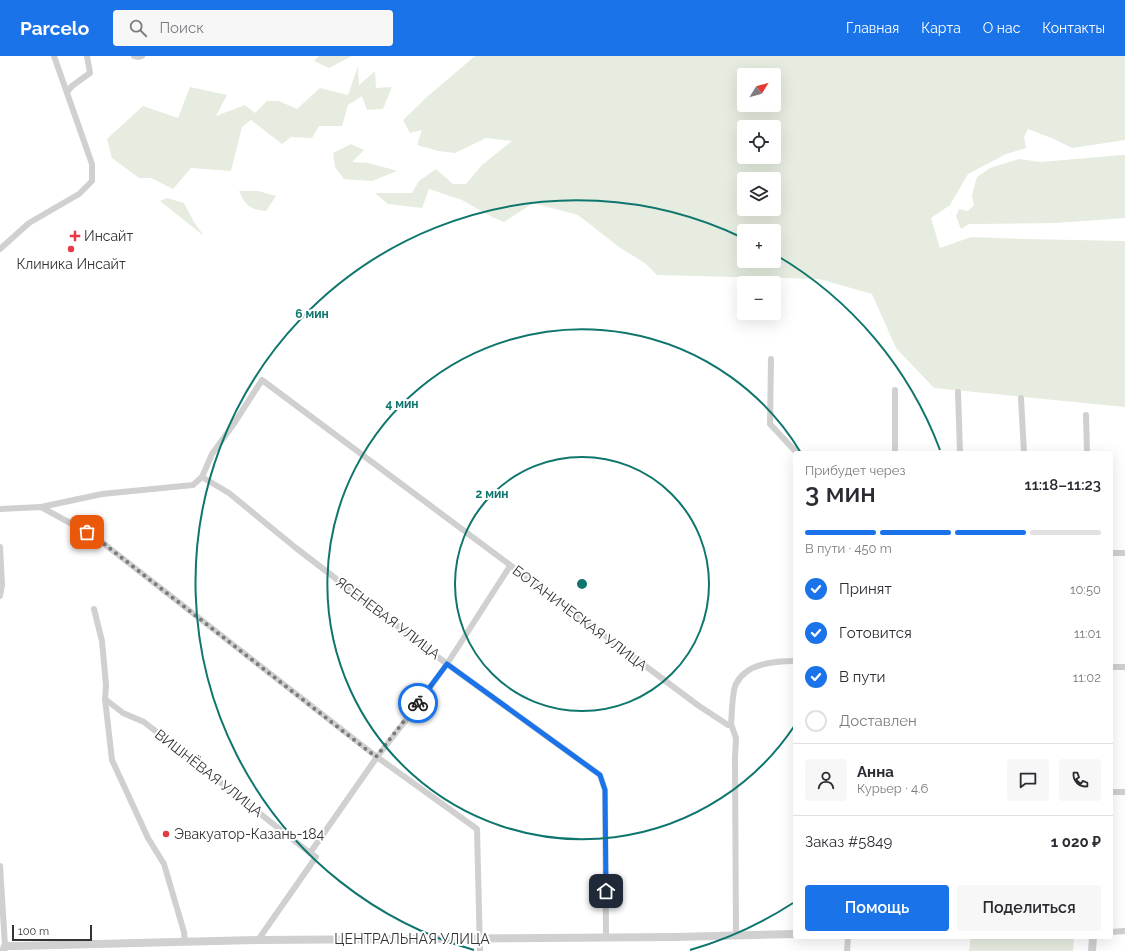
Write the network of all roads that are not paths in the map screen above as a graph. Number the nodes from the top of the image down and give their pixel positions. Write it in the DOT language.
graph roads {
  1 [pos="54,56"];
  2 [pos="86,56"];
  3 [pos="134,56"];
  4 [pos="142,56"];
  5 [pos="67,92"];
  6 [pos="0,249"];
  7 [pos="771,359"];
  8 [pos="895,390"];
  9 [pos="958,392"];
  10 [pos="1021,398"];
  11 [pos="1086,416"];
  12 [pos="795,451"];
  13 [pos="895,451"];
  14 [pos="960,451"];
  15 [pos="1024,451"];
  16 [pos="1087,451"];
  17 [pos="202,477"];
  18 [pos="41,507"];
  19 [pos="0,509"];
  20 [pos="0,547"];
  21 [pos="1113,553"];
  22 [pos="1125,553"];
  23 [pos="510,566"];
  24 [pos="0,596"];
  25 [pos="94,609"];
  26 [pos="793,661"];
  27 [pos="447,664"];
  28 [pos="1113,667"];
  29 [pos="1125,668"];
  30 [pos="105,698"];
  31 [pos="731,724"];
  32 [pos="376,757"];
  33 [pos="1113,792"];
  34 [pos="1125,792"];
  35 [pos="310,853"];
  36 [pos="0,866"];
  37 [pos="1125,931"];
  38 [pos="1113,932"];
  39 [pos="793,934"];
  40 [pos="736,935"];
  41 [pos="606,937"];
  42 [pos="480,938"];
  43 [pos="848,939"];
  44 [pos="1093,939"];
  45 [pos="258,940"];
  46 [pos="185,942"];
  47 [pos="17,948"];
  48 [pos="4,949"];
  49 [pos="480,951"];
  50 [pos="847,951"];
  51 [pos="1092,951"];
  1 -- 5 [label="street"];
  2 -- 5 [label="street"];
  3 -- 4 [label="street"];
  5 -- 6 [label="street"];
  7 -- 12 [label="street"];
  8 -- 13 [label="street"];
  9 -- 14 [label="street"];
  10 -- 15 [label="street"];
  11 -- 16 [label="street"];
  17 -- 18 [label="street"];
  17 -- 23 [label="street, БОТАНИЧЕСКАЯ УЛИЦА"];
  17 -- 27 [label="street, ЯСЕНЕВАЯ УЛИЦА"];
  18 -- 19 [label="street"];
  18 -- 32 [label="street"];
  20 -- 24 [label="street"];
  21 -- 22 [label="street"];
  23 -- 27 [label="street"];
  23 -- 31 [label="street, БОТАНИЧЕСКАЯ УЛИЦА"];
  25 -- 30 [label="street"];
  26 -- 31 [label="street"];
  27 -- 32 [label="street"];
  27 -- 41 [label="street, ЯСЕНЕВАЯ УЛИЦА"];
  28 -- 29 [label="street"];
  30 -- 35 [label="street, ВИШНЁВАЯ УЛИЦА"];
  30 -- 46 [label="street"];
  31 -- 40 [label="street"];
  32 -- 35 [label="street"];
  32 -- 42 [label="street"];
  33 -- 34 [label="street"];
  35 -- 45 [label="street"];
  36 -- 48 [label="street"];
  37 -- 38 [label="street"];
  39 -- 40 [label="street, ЦЕНТРАЛЬНАЯ УЛИЦА"];
  40 -- 41 [label="street, ЦЕНТРАЛЬНАЯ УЛИЦА"];
  41 -- 42 [label="street, ЦЕНТРАЛЬНАЯ УЛИЦА"];
  42 -- 45 [label="street, ЦЕНТРАЛЬНАЯ УЛИЦА"];
  42 -- 49 [label="street"];
  43 -- 50 [label="street"];
  44 -- 51 [label="street"];
  45 -- 46 [label="street, ЦЕНТРАЛЬНАЯ УЛИЦА"];
  46 -- 47 [label="street, ЦЕНТРАЛЬНАЯ УЛИЦА"];
  47 -- 48 [label="street, ЦЕНТРАЛЬНАЯ УЛИЦА"];
}
